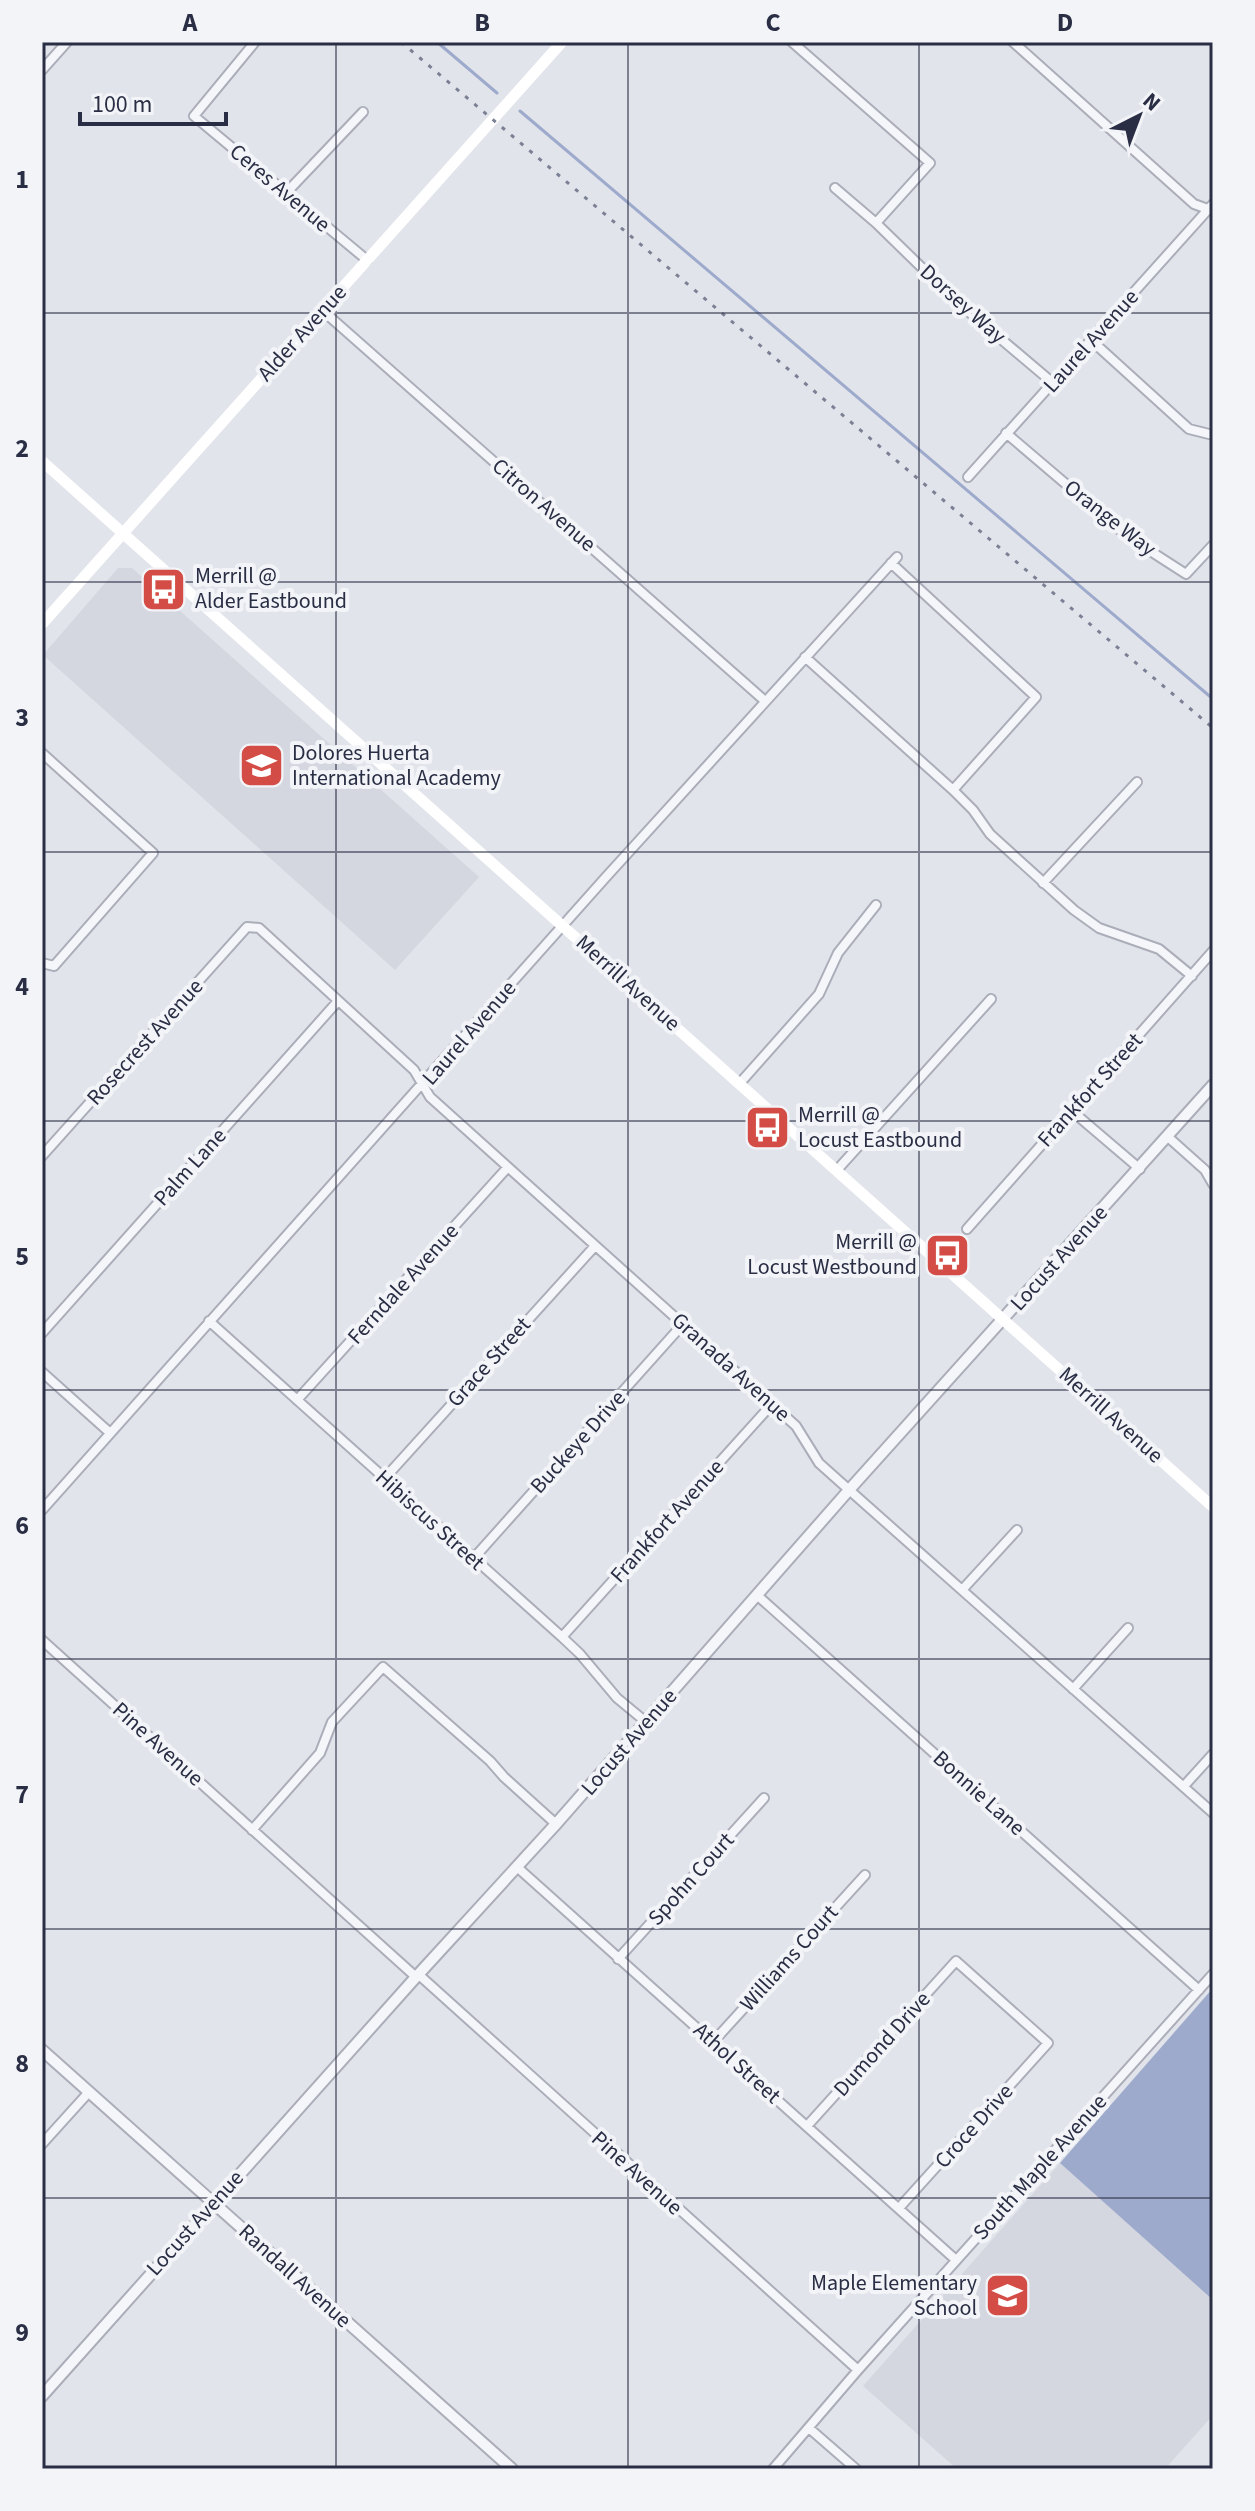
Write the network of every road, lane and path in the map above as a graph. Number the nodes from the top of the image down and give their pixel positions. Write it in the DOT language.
graph roads {
  1 [pos="67,42"];
  2 [pos="255,42"];
  3 [pos="561,42"];
  4 [pos="792,42"];
  5 [pos="1013,42"];
  6 [pos="42,70"];
  7 [pos="363,112"];
  8 [pos="835,188"];
  9 [pos="286,193"];
  10 [pos="1211,208"];
  11 [pos="876,223"];
  12 [pos="367,260"];
  13 [pos="322,310"];
  14 [pos="1092,341"];
  15 [pos="1053,383"];
  16 [pos="1006,433"];
  17 [pos="1213,435"];
  18 [pos="42,461"];
  19 [pos="968,477"];
  20 [pos="123,533"];
  21 [pos="1213,545"];
  22 [pos="42,624"];
  23 [pos="805,657"];
  24 [pos="765,701"];
  25 [pos="42,753"];
  26 [pos="1137,782"];
  27 [pos="953,790"];
  28 [pos="1043,883"];
  29 [pos="876,905"];
  30 [pos="563,925"];
  31 [pos="247,927"];
  32 [pos="1213,951"];
  33 [pos="42,963"];
  34 [pos="1192,976"];
  35 [pos="991,999"];
  36 [pos="338,1001"];
  37 [pos="740,1083"];
  38 [pos="422,1086"];
  39 [pos="1210,1094"];
  40 [pos="1072,1111"];
  41 [pos="1168,1137"];
  42 [pos="42,1156"];
  43 [pos="508,1167"];
  44 [pos="1140,1169"];
  45 [pos="837,1170"];
  46 [pos="1213,1184"];
  47 [pos="967,1229"];
  48 [pos="595,1246"];
  49 [pos="1004,1319"];
  50 [pos="209,1321"];
  51 [pos="683,1324"];
  52 [pos="42,1333"];
  53 [pos="42,1372"];
  54 [pos="297,1400"];
  55 [pos="772,1404"];
  56 [pos="109,1432"];
  57 [pos="384,1479"];
  58 [pos="849,1490"];
  59 [pos="1213,1507"];
  60 [pos="42,1510"];
  61 [pos="1017,1530"];
  62 [pos="473,1559"];
  63 [pos="962,1590"];
  64 [pos="758,1596"];
  65 [pos="1128,1628"];
  66 [pos="562,1637"];
  67 [pos="42,1640"];
  68 [pos="1073,1689"];
  69 [pos="646,1722"];
  70 [pos="1213,1754"];
  71 [pos="1184,1786"];
  72 [pos="764,1798"];
  73 [pos="1213,1813"];
  74 [pos="556,1824"];
  75 [pos="252,1830"];
  76 [pos="517,1867"];
  77 [pos="865,1875"];
  78 [pos="618,1959"];
  79 [pos="1213,1974"];
  80 [pos="417,1976"];
  81 [pos="1199,1990"];
  82 [pos="713,2042"];
  83 [pos="1048,2043"];
  84 [pos="42,2050"];
  85 [pos="89,2092"];
  86 [pos="807,2126"];
  87 [pos="42,2144"];
  88 [pos="213,2203"];
  89 [pos="899,2208"];
  90 [pos="956,2260"];
  91 [pos="858,2370"];
  92 [pos="42,2396"];
  93 [pos="810,2429"];
  94 [pos="512,2469"];
  95 [pos="773,2469"];
  96 [pos="856,2469"];
  1 -- 6 [label="street"];
  2 -- 9 [label="street, Ceres Avenue"];
  3 -- 12 [label="main road, Alder Avenue"];
  4 -- 11 [label="street"];
  5 -- 10 [label="street"];
  7 -- 9 [label="street"];
  8 -- 11 [label="street, Dorsey Way"];
  9 -- 12 [label="street, Ceres Avenue"];
  10 -- 14 [label="street, Laurel Avenue"];
  11 -- 15 [label="street, Dorsey Way"];
  12 -- 13 [label="main road, Alder Avenue"];
  13 -- 20 [label="main road, Alder Avenue"];
  13 -- 24 [label="street, Citron Avenue"];
  14 -- 15 [label="street, Laurel Avenue"];
  14 -- 17 [label="street"];
  15 -- 16 [label="street, Laurel Avenue"];
  16 -- 19 [label="street, Laurel Avenue"];
  16 -- 21 [label="street, Orange Way"];
  18 -- 20 [label="main road, Merrill Avenue"];
  20 -- 22 [label="main road, Alder Avenue"];
  20 -- 30 [label="main road, Merrill Avenue"];
  23 -- 24 [label="street, Laurel Avenue"];
  23 -- 27 [label="street"];
  23 -- 27 [label="street, Laurel Avenue"];
  24 -- 30 [label="street, Laurel Avenue"];
  25 -- 33 [label="street"];
  26 -- 28 [label="street"];
  27 -- 28 [label="street"];
  28 -- 34 [label="street"];
  29 -- 37 [label="street"];
  30 -- 37 [label="main road, Merrill Avenue"];
  30 -- 38 [label="street, Laurel Avenue"];
  31 -- 36 [label="street, Granada Avenue"];
  31 -- 42 [label="street, Rosecrest Avenue"];
  32 -- 34 [label="street, Frankfort Street"];
  34 -- 40 [label="street, Frankfort Street"];
  35 -- 45 [label="street"];
  36 -- 38 [label="street, Granada Avenue"];
  36 -- 52 [label="street, Palm Lane"];
  37 -- 45 [label="main road, Merrill Avenue"];
  38 -- 43 [label="street, Granada Avenue"];
  38 -- 50 [label="street, Laurel Avenue"];
  39 -- 41 [label="street, Locust Avenue"];
  40 -- 44 [label="street"];
  40 -- 47 [label="street, Frankfort Street"];
  41 -- 44 [label="street, Locust Avenue"];
  41 -- 46 [label="street"];
  43 -- 48 [label="street, Granada Avenue"];
  43 -- 54 [label="street, Ferndale Avenue"];
  44 -- 49 [label="street, Locust Avenue"];
  45 -- 49 [label="main road, Merrill Avenue"];
  48 -- 51 [label="street, Granada Avenue"];
  48 -- 57 [label="street, Grace Street"];
  49 -- 58 [label="street, Locust Avenue"];
  49 -- 59 [label="main road, Merrill Avenue"];
  50 -- 54 [label="street, Hibiscus Street"];
  50 -- 56 [label="street, Laurel Avenue"];
  51 -- 55 [label="street, Granada Avenue"];
  51 -- 62 [label="street, Buckeye Drive"];
  53 -- 56 [label="street"];
  54 -- 57 [label="street, Hibiscus Street"];
  55 -- 58 [label="street, Granada Avenue"];
  55 -- 66 [label="street, Frankfort Avenue"];
  56 -- 60 [label="street, Laurel Avenue"];
  57 -- 62 [label="street, Hibiscus Street"];
  58 -- 63 [label="street, Granada Avenue"];
  58 -- 64 [label="street, Locust Avenue"];
  61 -- 63 [label="street"];
  62 -- 66 [label="street, Hibiscus Street"];
  63 -- 68 [label="street, Granada Avenue"];
  64 -- 69 [label="street, Locust Avenue"];
  64 -- 81 [label="street, Bonnie Lane"];
  65 -- 68 [label="street"];
  66 -- 69 [label="street, Hibiscus Street"];
  67 -- 75 [label="street, Pine Avenue"];
  68 -- 71 [label="street, Granada Avenue"];
  69 -- 74 [label="street, Locust Avenue"];
  70 -- 71 [label="street"];
  71 -- 73 [label="street, Granada Avenue"];
  72 -- 78 [label="street, Spohn Court"];
  74 -- 75 [label="street"];
  74 -- 76 [label="street, Locust Avenue"];
  75 -- 80 [label="street, Pine Avenue"];
  76 -- 78 [label="street, Athol Street"];
  76 -- 80 [label="street, Locust Avenue"];
  77 -- 82 [label="street, Williams Court"];
  78 -- 82 [label="street, Athol Street"];
  79 -- 81 [label="street, South Maple Avenue"];
  80 -- 88 [label="street, Locust Avenue"];
  80 -- 91 [label="street, Pine Avenue"];
  81 -- 90 [label="street, South Maple Avenue"];
  82 -- 86 [label="street, Athol Street"];
  83 -- 86 [label="street, Dumond Drive"];
  83 -- 89 [label="street, Croce Drive"];
  84 -- 85 [label="street, Randall Avenue"];
  85 -- 87 [label="street"];
  85 -- 88 [label="street, Randall Avenue"];
  86 -- 89 [label="street, Athol Street"];
  88 -- 92 [label="street, Locust Avenue"];
  88 -- 94 [label="street, Randall Avenue"];
  89 -- 90 [label="street, Athol Street"];
  90 -- 91 [label="street, South Maple Avenue"];
  91 -- 93 [label="street, South Maple Avenue"];
  93 -- 95 [label="street, South Maple Avenue"];
  93 -- 96 [label="street"];
}
